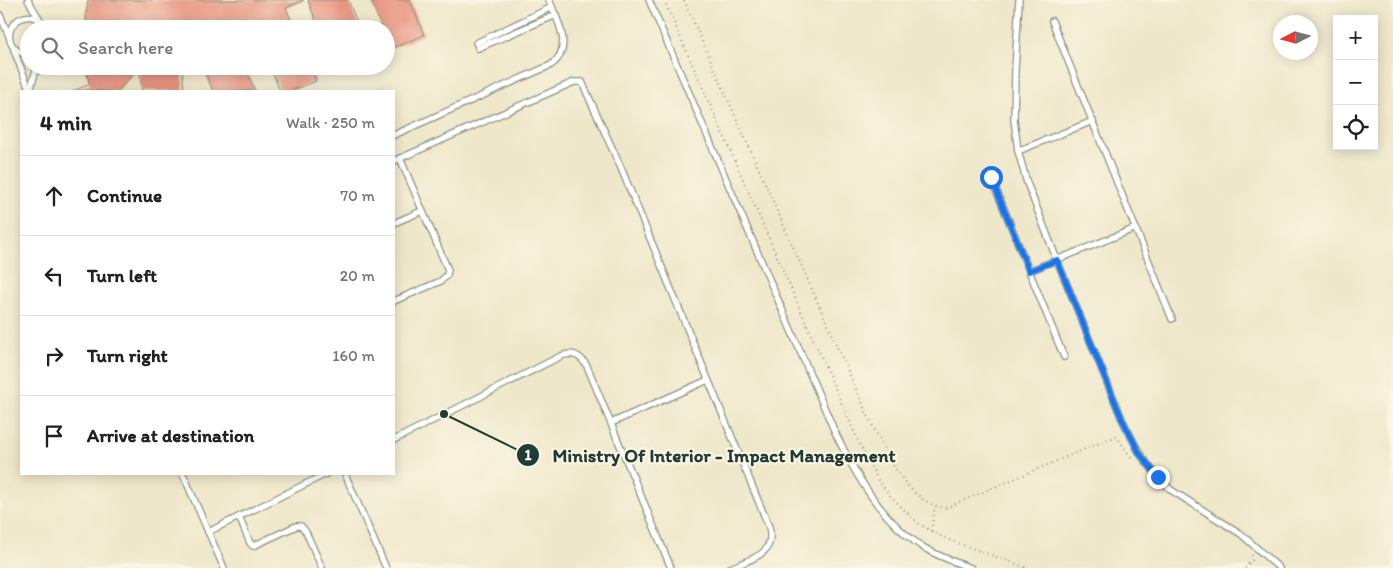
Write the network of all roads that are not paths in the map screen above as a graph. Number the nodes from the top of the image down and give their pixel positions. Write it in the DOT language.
graph roads {
  1 [pos="28,0"];
  2 [pos="549,0"];
  3 [pos="649,0"];
  4 [pos="1020,0"];
  5 [pos="552,7"];
  6 [pos="0,15"];
  7 [pos="556,15"];
  8 [pos="40,20"];
  9 [pos="1052,21"];
  10 [pos="9,36"];
  11 [pos="14,48"];
  12 [pos="20,52"];
  13 [pos="20,64"];
  14 [pos="24,75"];
  15 [pos="34,75"];
  16 [pos="30,90"];
  17 [pos="30,90"];
  18 [pos="1093,121"];
  19 [pos="395,135"];
  20 [pos="1018,151"];
  21 [pos="397,159"];
  22 [pos="991,177"];
  23 [pos="422,211"];
  24 [pos="395,223"];
  25 [pos="1136,228"];
  26 [pos="1057,260"];
  27 [pos="1029,271"];
  28 [pos="395,301"];
  29 [pos="1172,319"];
  30 [pos="1064,357"];
  31 [pos="708,380"];
  32 [pos="611,424"];
  33 [pos="395,439"];
  34 [pos="183,475"];
  35 [pos="324,475"];
  36 [pos="345,475"];
  37 [pos="239,517"];
  38 [pos="208,532"];
  39 [pos="1276,567"];
  40 [pos="224,568"];
  41 [pos="322,568"];
  42 [pos="386,568"];
  43 [pos="671,568"];
  44 [pos="730,568"];
  45 [pos="971,568"];
  1 -- 8 [label="lane"];
  2 -- 5 [label="lane"];
  3 -- 45 [label="lane"];
  4 -- 20 [label="lane"];
  5 -- 7 [label="lane"];
  5 -- 7 [label="lane"];
  6 -- 10 [label="lane"];
  7 -- 19 [label="lane"];
  8 -- 10 [label="lane"];
  9 -- 18 [label="lane"];
  10 -- 11 [label="lane"];
  11 -- 12 [label="lane"];
  11 -- 13 [label="lane"];
  14 -- 16 [label="lane"];
  15 -- 17 [label="lane"];
  18 -- 20 [label="lane"];
  18 -- 25 [label="lane"];
  20 -- 26 [label="lane"];
  21 -- 23 [label="lane"];
  21 -- 31 [label="lane"];
  22 -- 27 [label="lane"];
  23 -- 24 [label="lane"];
  23 -- 28 [label="lane"];
  25 -- 26 [label="lane"];
  25 -- 29 [label="lane"];
  26 -- 27 [label="lane"];
  26 -- 39 [label="lane"];
  27 -- 30 [label="lane"];
  31 -- 32 [label="lane"];
  31 -- 44 [label="lane"];
  32 -- 33 [label="lane"];
  32 -- 43 [label="lane"];
  34 -- 38 [label="lane"];
  35 -- 37 [label="lane"];
  36 -- 42 [label="lane"];
  37 -- 38 [label="lane"];
  37 -- 41 [label="lane"];
  38 -- 40 [label="lane"];
}
